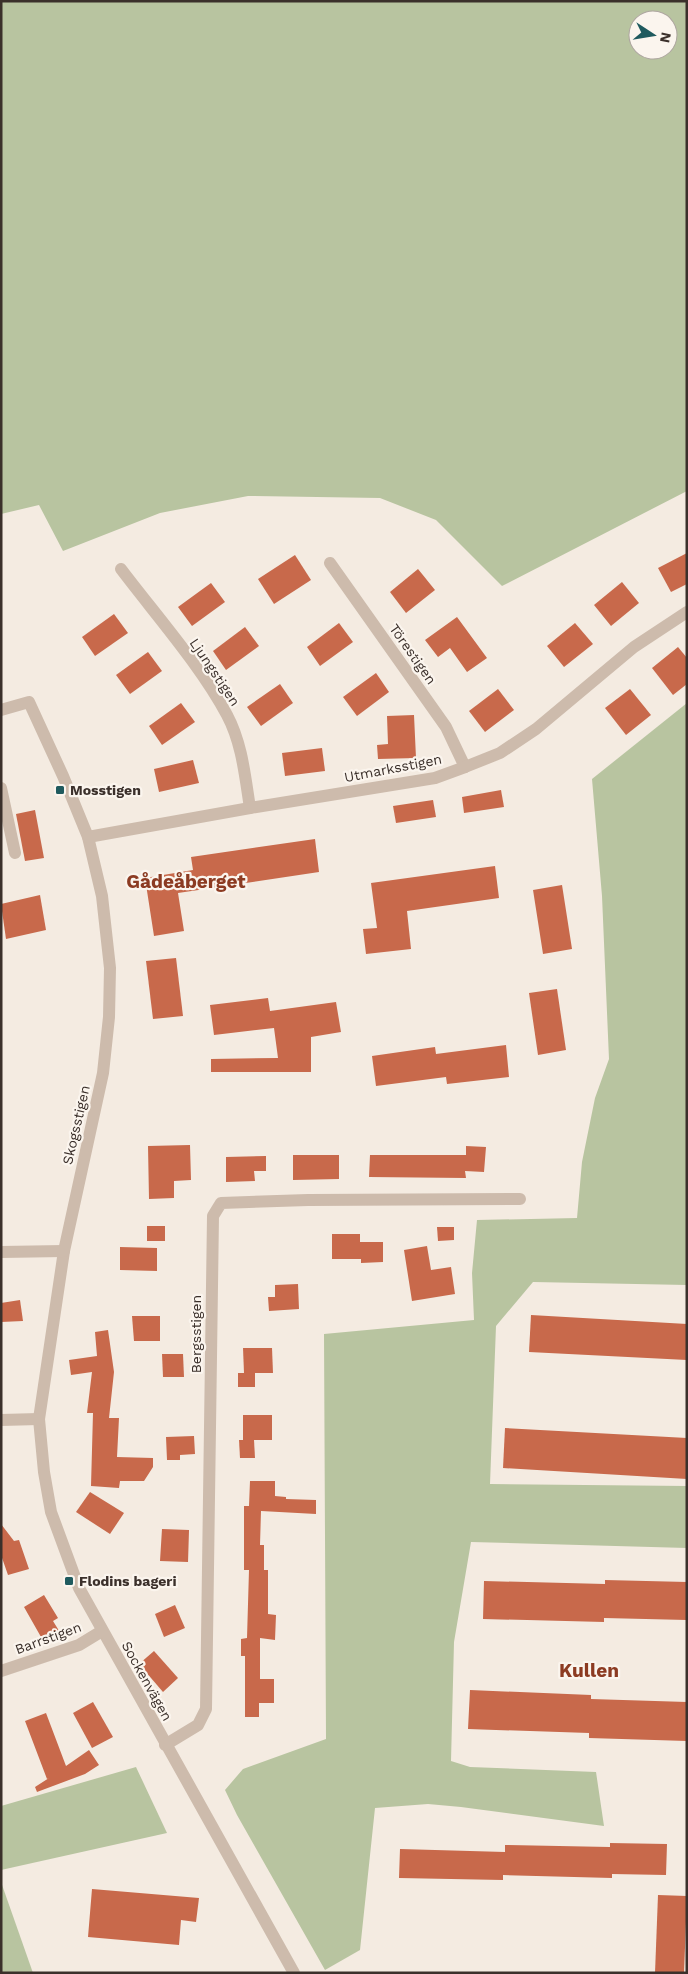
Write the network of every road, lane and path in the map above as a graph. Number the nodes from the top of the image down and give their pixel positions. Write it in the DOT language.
graph roads {
  1 [pos="330,563"];
  2 [pos="121,569"];
  3 [pos="687,612"];
  4 [pos="1,710"];
  5 [pos="465,767"];
  6 [pos="1,788"];
  7 [pos="250,808"];
  8 [pos="88,837"];
  9 [pos="15,853"];
  10 [pos="520,1199"];
  11 [pos="1,1252"];
  12 [pos="64,1252"];
  13 [pos="1,1420"];
  14 [pos="39,1420"];
  15 [pos="102,1631"];
  16 [pos="1,1670"];
  17 [pos="165,1745"];
  18 [pos="294,1973"];
  1 -- 5 [label="street, Törestigen"];
  2 -- 7 [label="street, Ljungstigen"];
  3 -- 5 [label="street, Utmarksstigen"];
  4 -- 8 [label="street"];
  5 -- 7 [label="street, Utmarksstigen"];
  6 -- 9 [label="street"];
  7 -- 8 [label="street, Utmarksstigen"];
  8 -- 12 [label="street, Skogsstigen"];
  10 -- 17 [label="street, Bergsstigen"];
  11 -- 12 [label="street"];
  12 -- 14 [label="street, Skogsstigen"];
  13 -- 14 [label="street"];
  14 -- 15 [label="street, Sockenvägen"];
  15 -- 16 [label="street, Barrstigen"];
  15 -- 17 [label="street, Sockenvägen"];
  17 -- 18 [label="street, Sockenvägen"];
}
